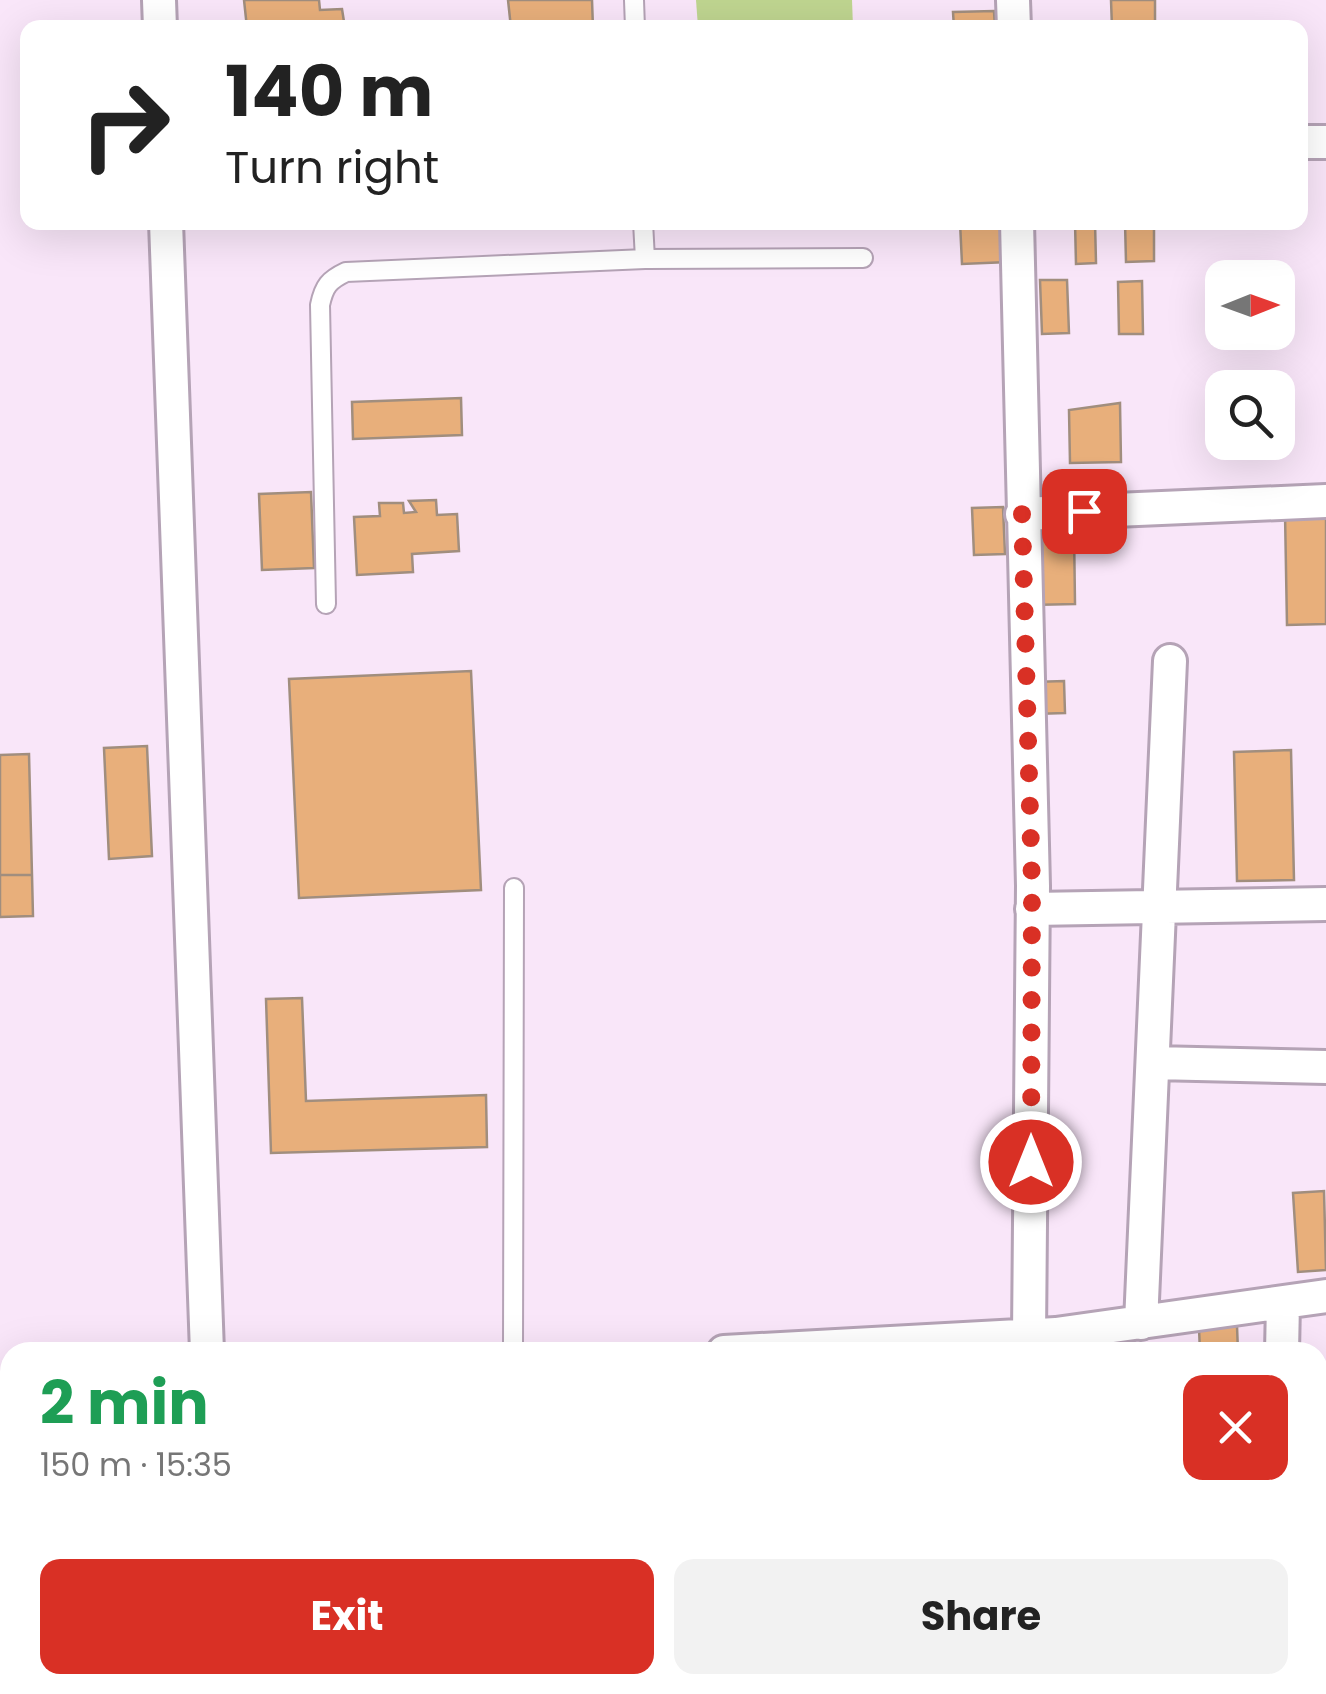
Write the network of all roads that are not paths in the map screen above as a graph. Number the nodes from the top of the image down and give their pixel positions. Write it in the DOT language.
graph roads {
  1 [pos="166,230"];
  2 [pos="643,230"];
  3 [pos="1017,230"];
  4 [pos="645,258"];
  5 [pos="863,258"];
  6 [pos="1326,500"];
  7 [pos="1022,514"];
  8 [pos="326,604"];
  9 [pos="1170,661"];
  10 [pos="514,888"];
  11 [pos="1326,904"];
  12 [pos="1162,906"];
  13 [pos="1060,908"];
  14 [pos="1154,1063"];
  15 [pos="1326,1068"];
  16 [pos="1326,1296"];
  17 [pos="1283,1302"];
  18 [pos="1142,1323"];
  19 [pos="1037,1338"];
  20 [pos="207,1342"];
  21 [pos="513,1342"];
  22 [pos="987,1342"];
  23 [pos="1282,1342"];
  1 -- 20 [label="street"];
  2 -- 4 [label="lane"];
  3 -- 7 [label="street"];
  4 -- 5 [label="lane"];
  4 -- 8 [label="lane"];
  6 -- 7 [label="street"];
  7 -- 13 [label="street"];
  9 -- 12 [label="street"];
  10 -- 21 [label="lane"];
  11 -- 12 [label="street"];
  12 -- 13 [label="street"];
  12 -- 14 [label="street"];
  13 -- 19 [label="street"];
  14 -- 15 [label="street"];
  14 -- 18 [label="street"];
  16 -- 17 [label="street"];
  17 -- 18 [label="street"];
  17 -- 23 [label="street"];
  18 -- 19 [label="street"];
  19 -- 22 [label="street"];
}
